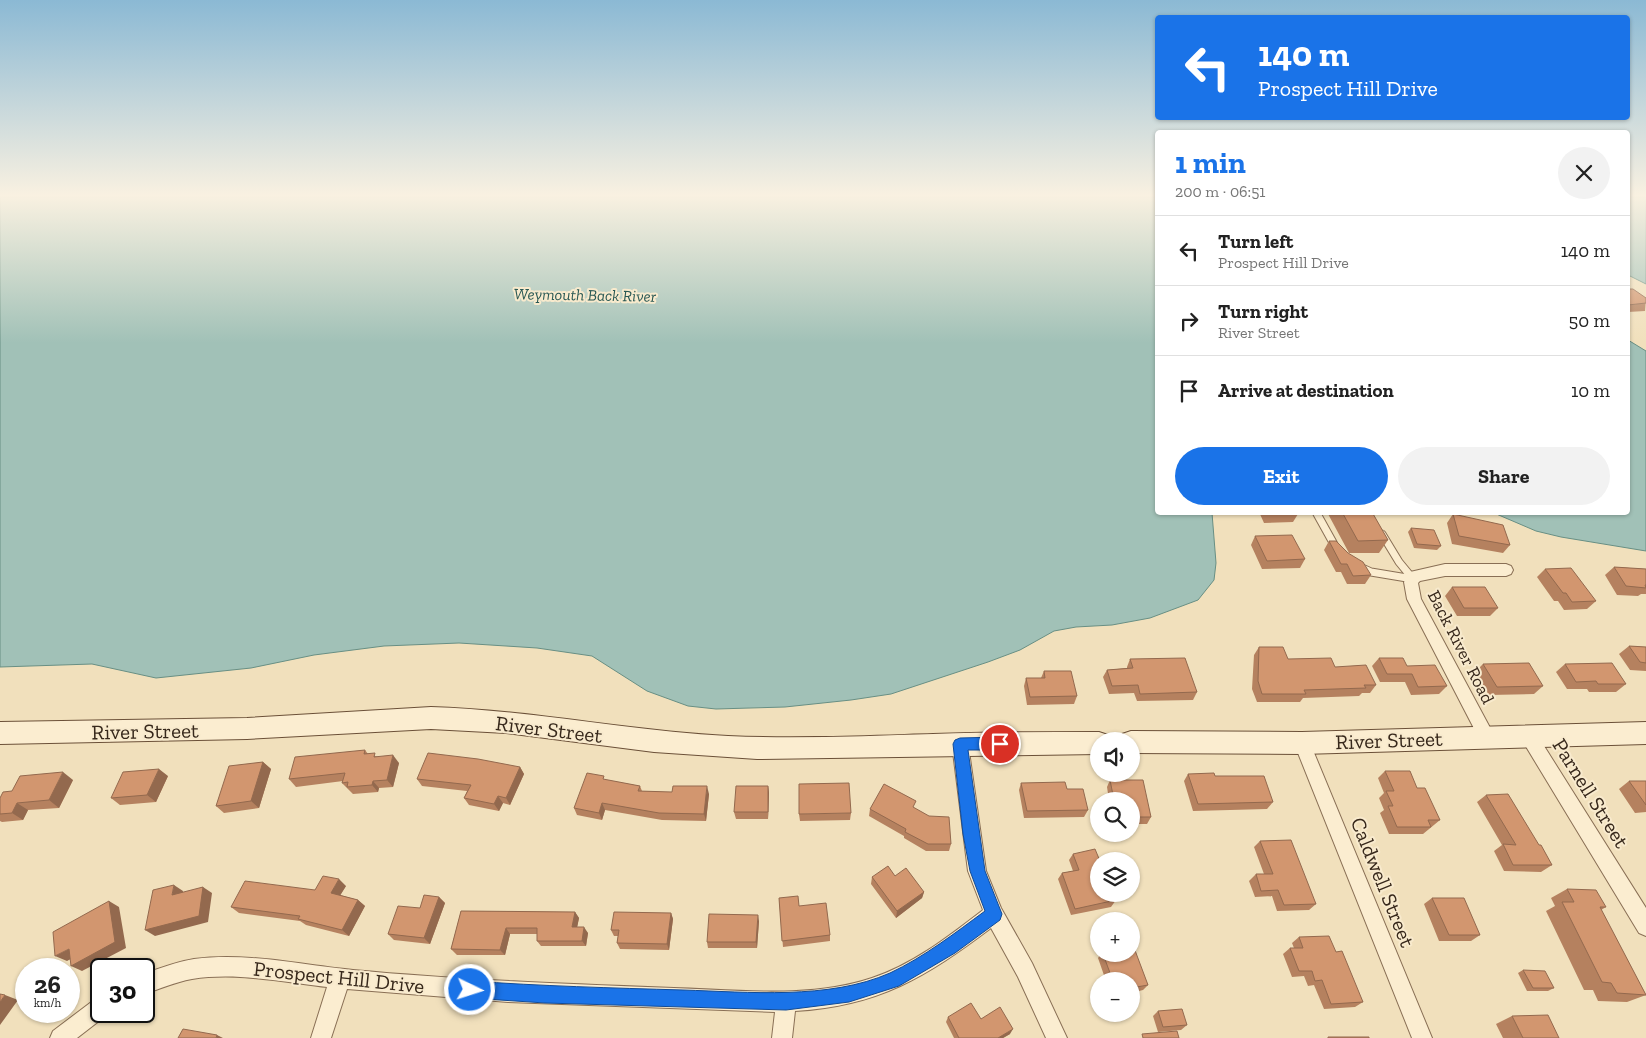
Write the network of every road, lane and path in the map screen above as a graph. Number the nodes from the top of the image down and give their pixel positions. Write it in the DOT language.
graph roads {
  1 [pos="1318,515"];
  2 [pos="1376,525"];
  3 [pos="1342,554"];
  4 [pos="1351,561"];
  5 [pos="1506,570"];
  6 [pos="1413,579"];
  7 [pos="0,733"];
  8 [pos="1646,733"];
  9 [pos="1528,735"];
  10 [pos="1487,736"];
  11 [pos="1140,742"];
  12 [pos="1090,743"];
  13 [pos="1302,743"];
  14 [pos="960,744"];
  15 [pos="994,914"];
  16 [pos="1646,926"];
  17 [pos="340,979"];
  18 [pos="155,980"];
  19 [pos="786,1002"];
  20 [pos="90,1015"];
  21 [pos="60,1038"];
  22 [pos="321,1038"];
  23 [pos="782,1038"];
  24 [pos="1058,1038"];
  25 [pos="1422,1038"];
  1 -- 3 [label="lane"];
  2 -- 6 [label="lane"];
  4 -- 6 [label="lane"];
  5 -- 6 [label="street, Back River Road"];
  6 -- 10 [label="street, Back River Road"];
  7 -- 14 [label="street, River Street"];
  8 -- 9 [label="street, River Street"];
  9 -- 10 [label="street, River Street"];
  9 -- 16 [label="street, Parnell Street"];
  10 -- 13 [label="street, River Street"];
  11 -- 13 [label="street, River Street"];
  12 -- 14 [label="street, River Street"];
  13 -- 25 [label="street, Caldwell Street"];
  14 -- 15 [label="street"];
  15 -- 19 [label="street, Prospect Hill Drive"];
  15 -- 24 [label="street"];
  17 -- 18 [label="street, Prospect Hill Drive"];
  17 -- 19 [label="street, Prospect Hill Drive"];
  17 -- 22 [label="street"];
  19 -- 23 [label="street"];
  20 -- 21 [label="street"];
}
